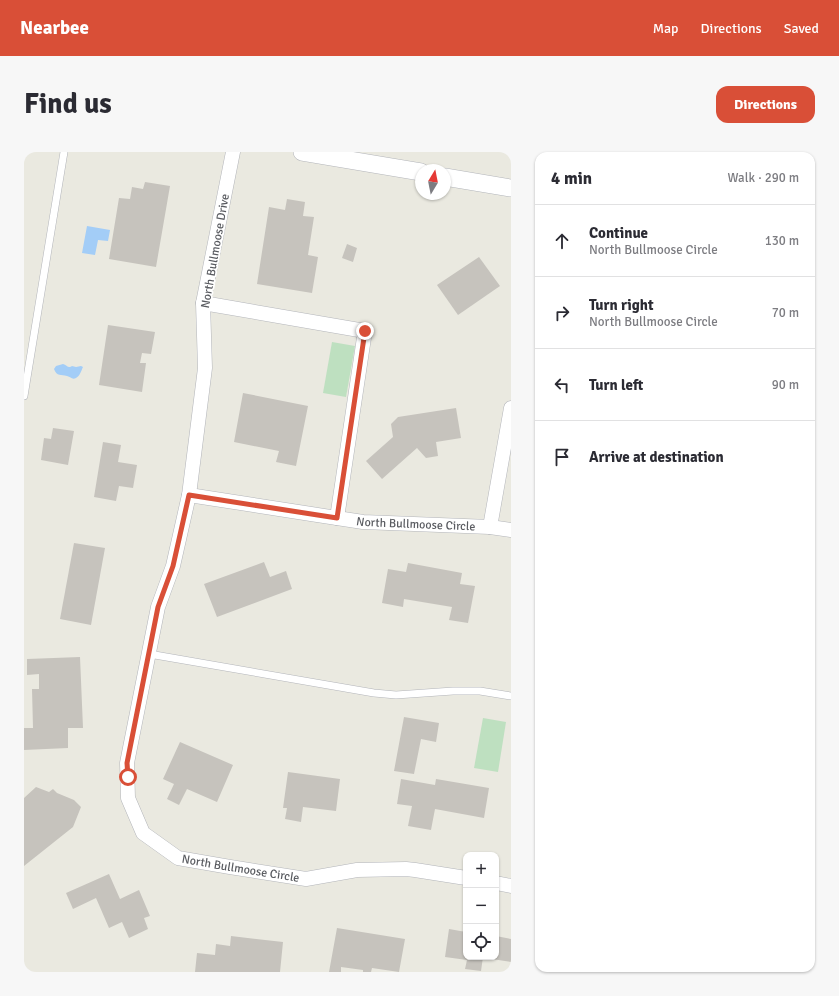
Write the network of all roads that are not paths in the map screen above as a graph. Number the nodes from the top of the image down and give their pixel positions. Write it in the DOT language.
graph roads {
  1 [pos="64,152"];
  2 [pos="233,152"];
  3 [pos="302,152"];
  4 [pos="415,171"];
  5 [pos="451,178"];
  6 [pos="511,188"];
  7 [pos="203,303"];
  8 [pos="24,396"];
  9 [pos="511,408"];
  10 [pos="189,495"];
  11 [pos="337,518"];
  12 [pos="490,526"];
  13 [pos="511,530"];
  14 [pos="149,654"];
  15 [pos="511,696"];
  16 [pos="463,878"];
  17 [pos="499,884"];
  18 [pos="511,886"];
  1 -- 8 [label="lane"];
  2 -- 7 [label="street, North Bullmoose Drive"];
  3 -- 4 [label="street"];
  5 -- 6 [label="street"];
  7 -- 10 [label="street, North Bullmoose Drive"];
  7 -- 11 [label="street"];
  9 -- 12 [label="street"];
  10 -- 11 [label="street, North Bullmoose Circle"];
  10 -- 14 [label="street, North Bullmoose Circle"];
  11 -- 12 [label="street, North Bullmoose Circle"];
  12 -- 13 [label="street, North Bullmoose Circle"];
  14 -- 15 [label="lane"];
  14 -- 16 [label="street, North Bullmoose Circle"];
  17 -- 18 [label="street"];
}
